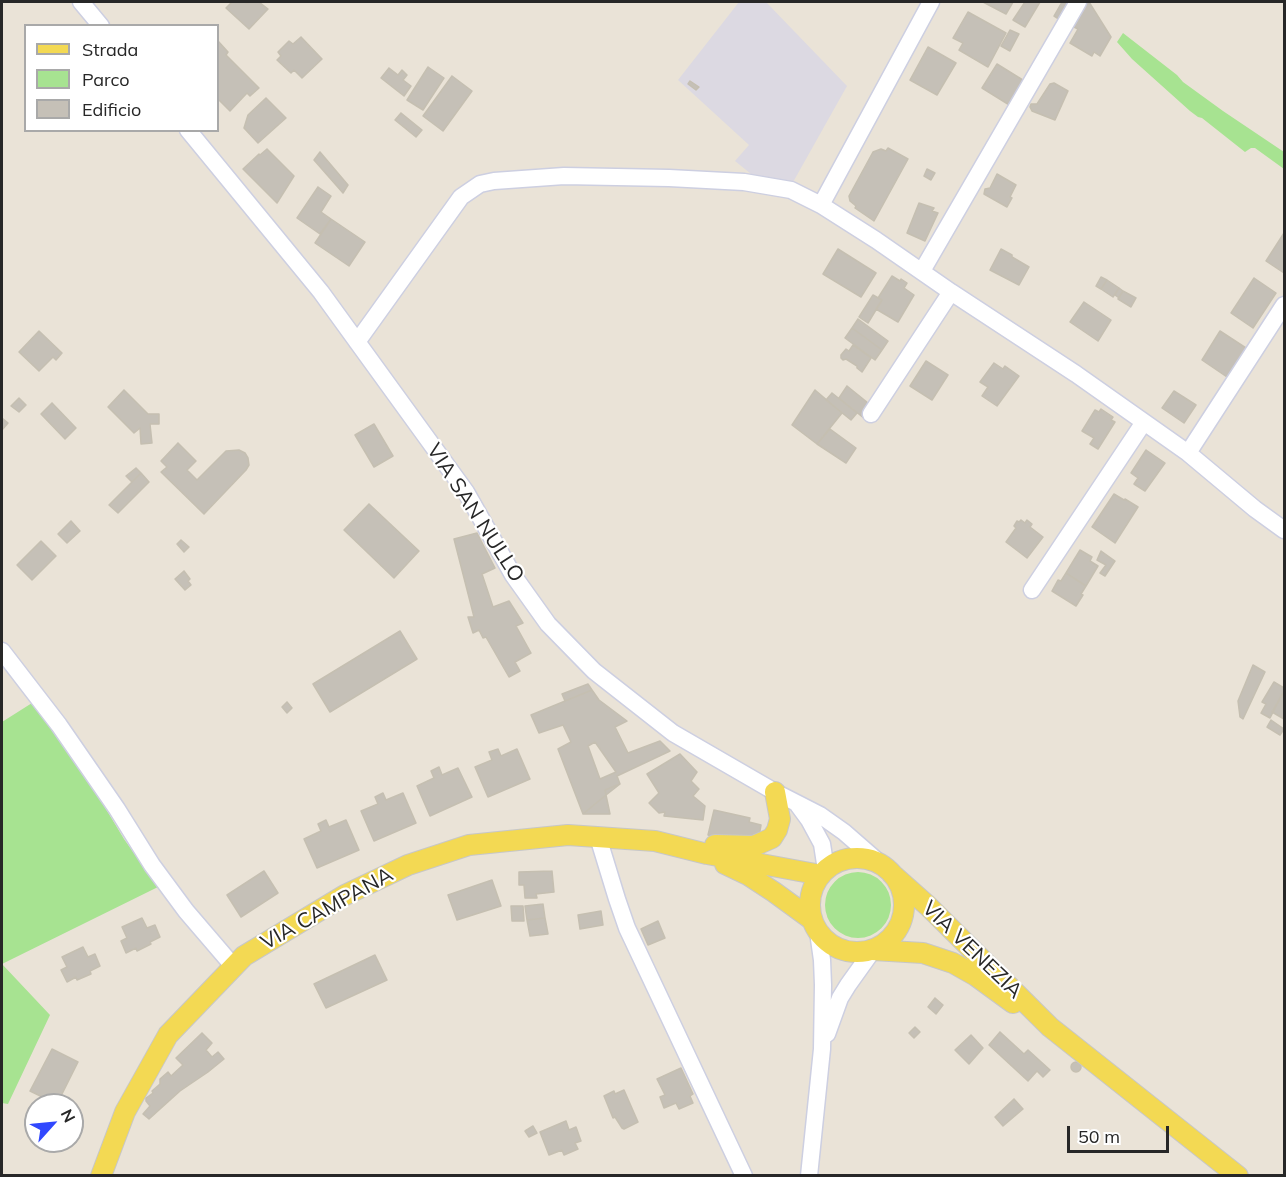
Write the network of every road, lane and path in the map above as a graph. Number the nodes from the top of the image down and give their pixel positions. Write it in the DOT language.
graph roads {
  1 [pos="81,2"];
  2 [pos="931,2"];
  3 [pos="1078,2"];
  4 [pos="99,24"];
  5 [pos="190,132"];
  6 [pos="821,205"];
  7 [pos="922,272"];
  8 [pos="951,292"];
  9 [pos="1284,305"];
  10 [pos="357,342"];
  11 [pos="871,414"];
  12 [pos="1144,422"];
  13 [pos="1188,453"];
  14 [pos="1284,530"];
  15 [pos="1032,590"];
  16 [pos="2,651"];
  17 [pos="775,792"];
  18 [pos="798,804"];
  19 [pos="598,837"];
  20 [pos="655,842"];
  21 [pos="707,855"];
  22 [pos="888,870"];
  23 [pos="823,872"];
  24 [pos="814,926"];
  25 [pos="873,950"];
  26 [pos="234,967"];
  27 [pos="1050,1027"];
  28 [pos="822,1049"];
  29 [pos="101,1176"];
  30 [pos="744,1176"];
  31 [pos="809,1176"];
  32 [pos="1238,1176"];
  1 -- 4 [label="street"];
  2 -- 6 [label="street"];
  3 -- 7 [label="street"];
  5 -- 10 [label="street, VIA SAN NULLO"];
  6 -- 7 [label="street"];
  6 -- 10 [label="street"];
  7 -- 8 [label="street"];
  8 -- 11 [label="street"];
  8 -- 12 [label="street"];
  9 -- 13 [label="street"];
  10 -- 17 [label="street, VIA SAN NULLO"];
  12 -- 13 [label="street"];
  12 -- 15 [label="street"];
  13 -- 14 [label="street"];
  16 -- 26 [label="street"];
  17 -- 18 [label="street, VIA SAN NULLO"];
  17 -- 20 [label="main road"];
  18 -- 22 [label="street, VIA SAN NULLO"];
  18 -- 23 [label="street"];
  19 -- 20 [label="main road, VIA CAMPANA"];
  19 -- 26 [label="main road, VIA CAMPANA"];
  19 -- 30 [label="street"];
  20 -- 21 [label="main road, VIA CAMPANA"];
  21 -- 23 [label="main road, VIA CAMPANA"];
  21 -- 24 [label="main road, VIA CAMPANA"];
  22 -- 23 [label="main road"];
  22 -- 25 [label="main road"];
  22 -- 27 [label="main road, VIA VENEZIA"];
  23 -- 24 [label="main road"];
  24 -- 25 [label="main road, VIA CAMPANA"];
  24 -- 28 [label="street"];
  25 -- 27 [label="main road, VIA VENEZIA"];
  25 -- 28 [label="street"];
  26 -- 29 [label="main road, VIA CAMPANA"];
  27 -- 32 [label="main road, VIA VENEZIA"];
  28 -- 31 [label="street"];
}
